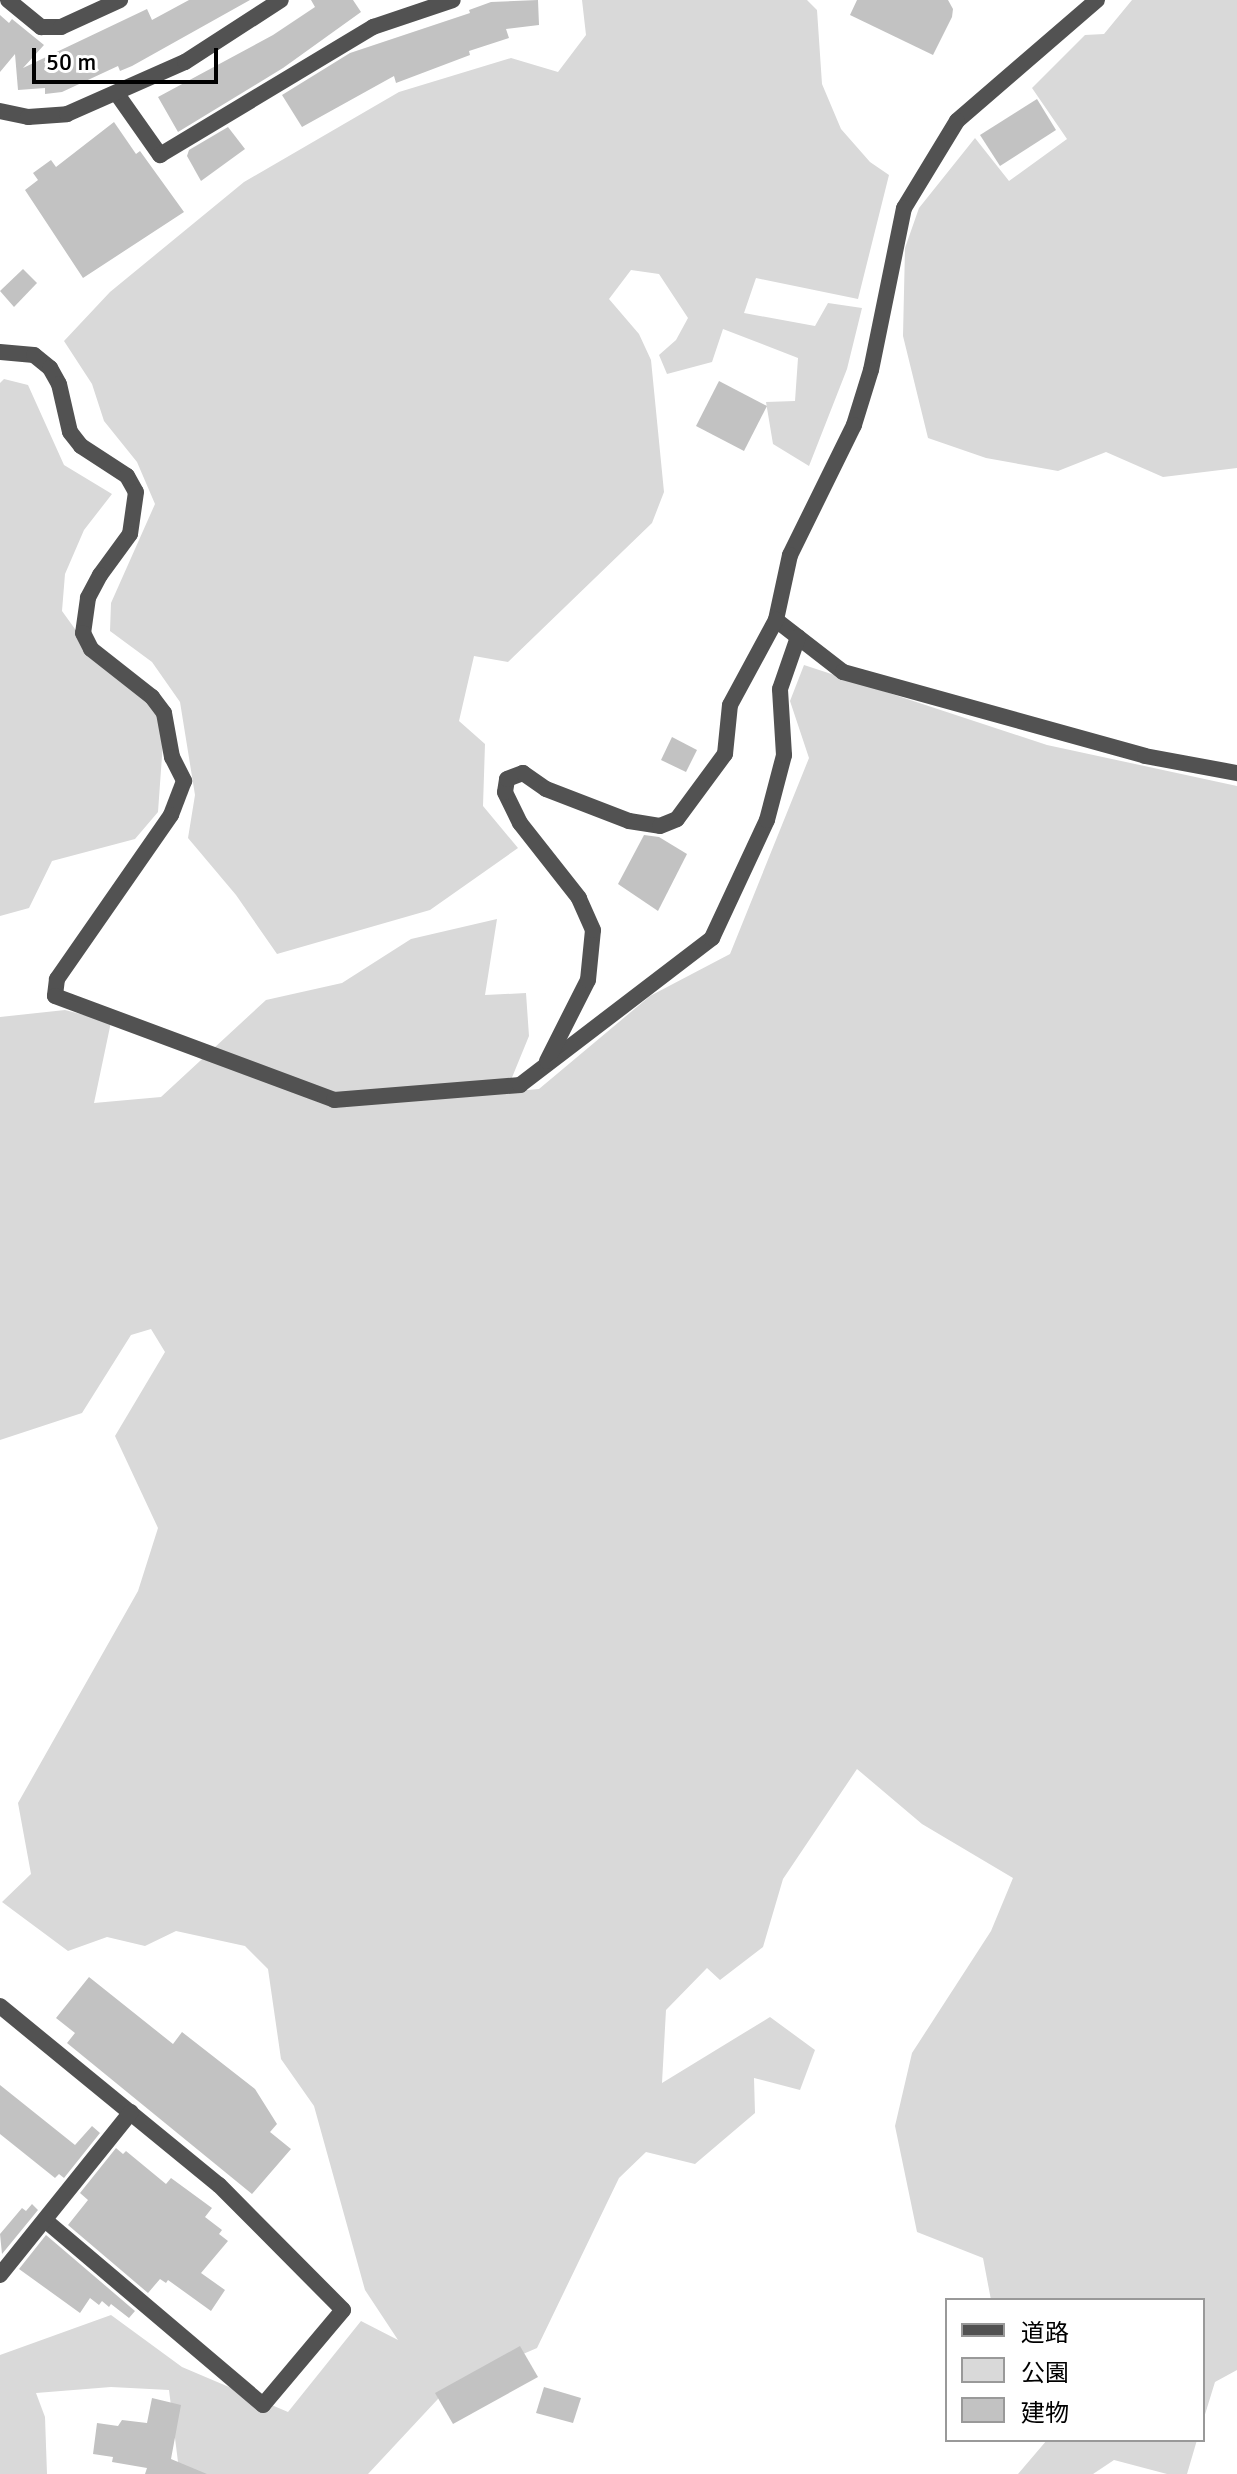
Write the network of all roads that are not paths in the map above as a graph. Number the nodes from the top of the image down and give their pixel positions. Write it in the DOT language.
graph roads {
  1 [pos="8,0"];
  2 [pos="120,0"];
  3 [pos="281,0"];
  4 [pos="453,0"];
  5 [pos="1097,0"];
  6 [pos="258,7"];
  7 [pos="117,94"];
  8 [pos="0,111"];
  9 [pos="0,352"];
  10 [pos="776,620"];
  11 [pos="798,637"];
  12 [pos="1237,773"];
  13 [pos="544,1066"];
  14 [pos="0,2006"];
  15 [pos="131,2112"];
  16 [pos="45,2220"];
  17 [pos="0,2275"];
  1 -- 2 [label="street"];
  3 -- 6 [label="street"];
  4 -- 7 [label="street"];
  5 -- 10 [label="street"];
  6 -- 7 [label="street"];
  7 -- 8 [label="street"];
  9 -- 13 [label="street"];
  10 -- 11 [label="street"];
  10 -- 13 [label="street"];
  11 -- 12 [label="street"];
  11 -- 13 [label="street"];
  14 -- 15 [label="street"];
  15 -- 16 [label="street"];
  15 -- 16 [label="street"];
  16 -- 17 [label="street"];
}
